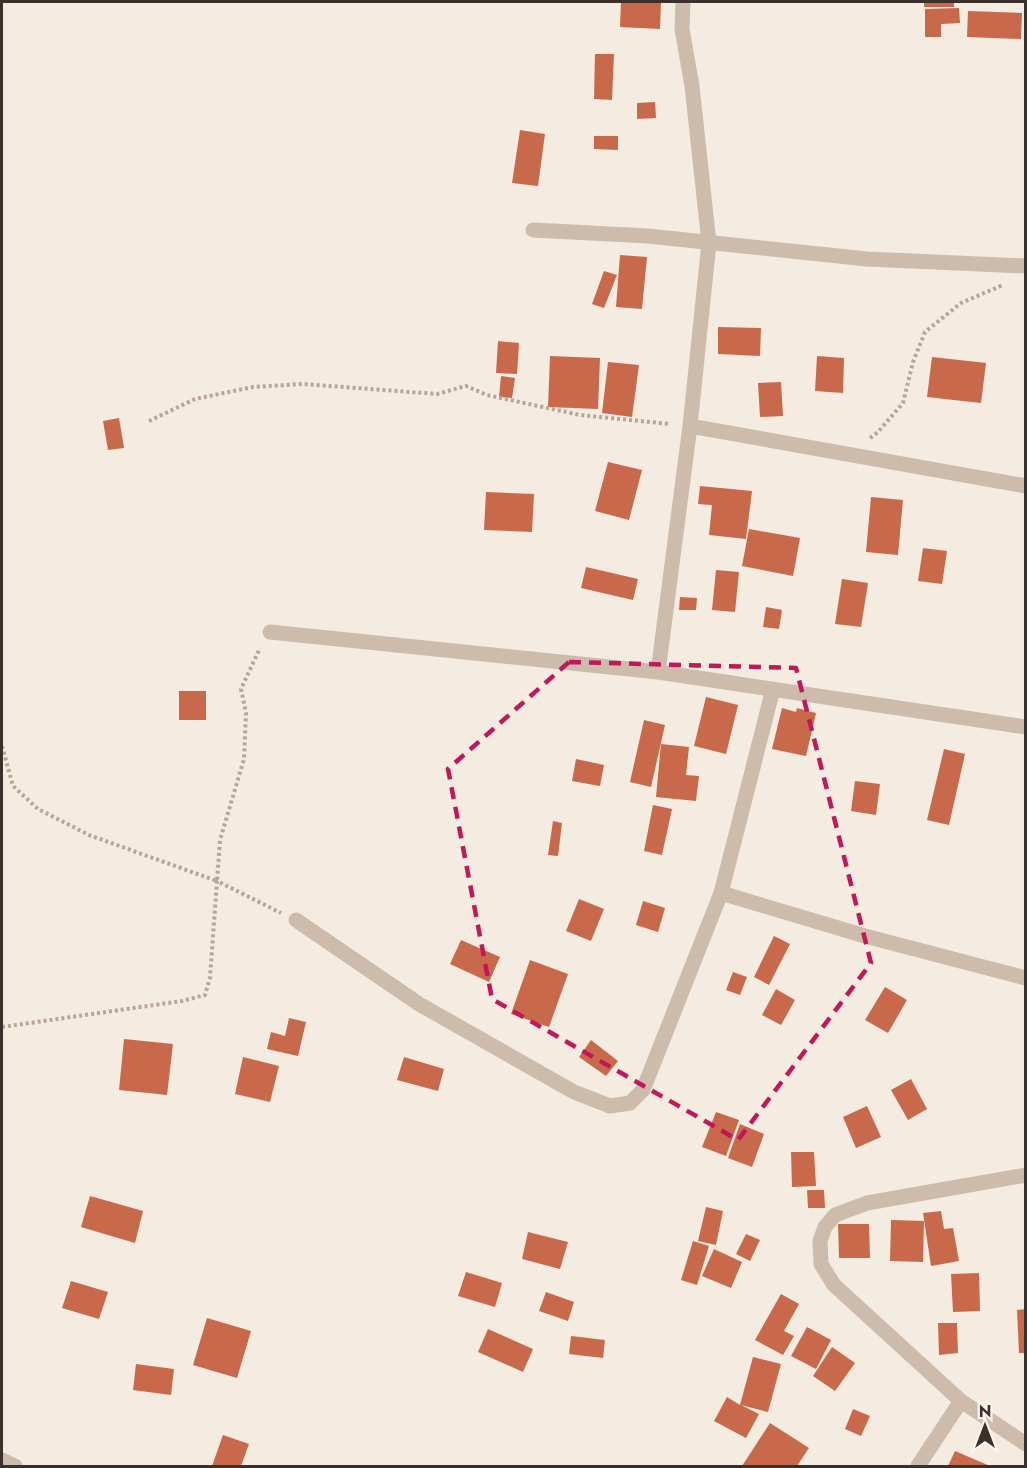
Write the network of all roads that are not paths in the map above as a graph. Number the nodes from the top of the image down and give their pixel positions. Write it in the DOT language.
graph roads {
  1 [pos="683,2"];
  2 [pos="533,230"];
  3 [pos="709,243"];
  4 [pos="1026,266"];
  5 [pos="690,426"];
  6 [pos="1026,486"];
  7 [pos="270,632"];
  8 [pos="658,672"];
  9 [pos="773,688"];
  10 [pos="1026,727"];
  11 [pos="721,893"];
  12 [pos="296,920"];
  13 [pos="1026,978"];
  14 [pos="1026,1175"];
  15 [pos="961,1401"];
  16 [pos="1026,1444"];
  17 [pos="2,1460"];
  18 [pos="15,1467"];
  19 [pos="918,1467"];
  1 -- 3 [label="street"];
  2 -- 3 [label="street"];
  3 -- 4 [label="street"];
  3 -- 5 [label="street"];
  5 -- 6 [label="street"];
  5 -- 8 [label="street"];
  7 -- 8 [label="street"];
  8 -- 9 [label="street"];
  9 -- 10 [label="street"];
  9 -- 11 [label="street"];
  11 -- 12 [label="street"];
  11 -- 13 [label="street"];
  14 -- 15 [label="street"];
  15 -- 16 [label="street"];
  15 -- 19 [label="street"];
  17 -- 18 [label="street"];
}
